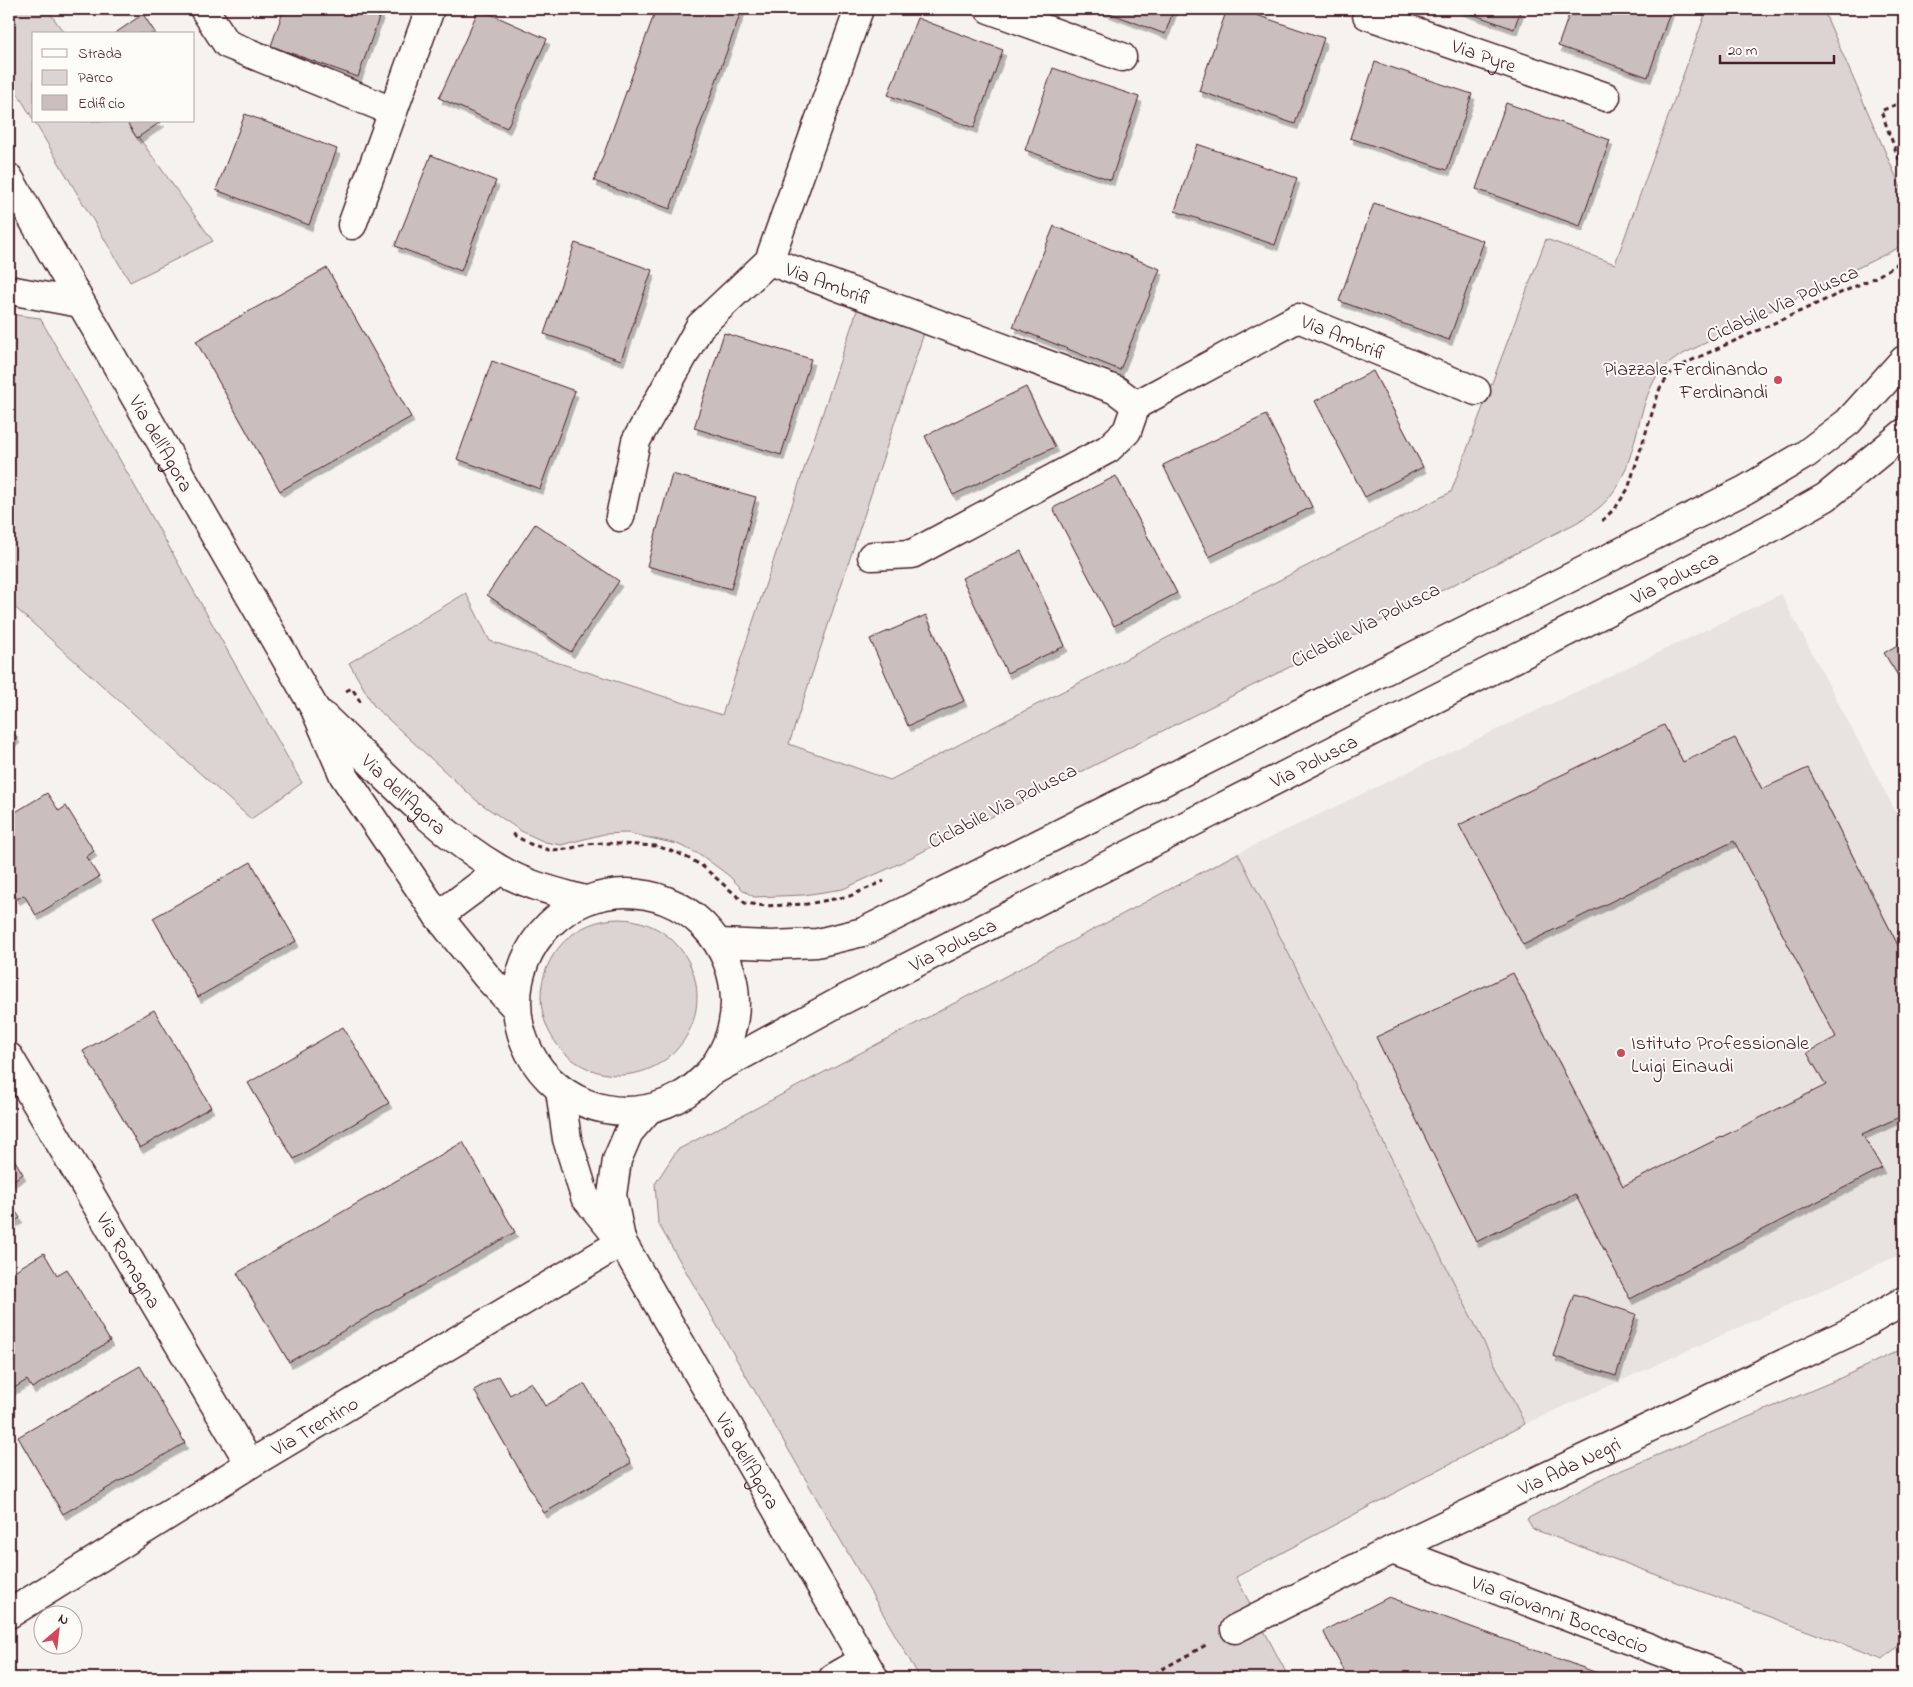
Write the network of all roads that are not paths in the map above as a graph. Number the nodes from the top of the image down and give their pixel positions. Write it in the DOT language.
graph roads {
  1 [pos="204,9"];
  2 [pos="430,9"];
  3 [pos="859,9"];
  4 [pos="989,9"];
  5 [pos="1369,9"];
  6 [pos="1122,57"];
  7 [pos="1606,97"];
  8 [pos="392,111"];
  9 [pos="9,178"];
  10 [pos="352,225"];
  11 [pos="769,261"];
  12 [pos="9,290"];
  13 [pos="80,303"];
  14 [pos="1904,360"];
  15 [pos="1476,391"];
  16 [pos="1136,405"];
  17 [pos="1904,433"];
  18 [pos="620,517"];
  19 [pos="872,556"];
  20 [pos="315,709"];
  21 [pos="500,870"];
  22 [pos="585,900"];
  23 [pos="438,916"];
  24 [pos="719,943"];
  25 [pos="516,1008"];
  26 [pos="9,1057"];
  27 [pos="713,1071"];
  28 [pos="560,1090"];
  29 [pos="648,1110"];
  30 [pos="622,1242"];
  31 [pos="1904,1301"];
  32 [pos="250,1464"];
  33 [pos="1392,1550"];
  34 [pos="9,1614"];
  35 [pos="1235,1629"];
  36 [pos="869,1669"];
  37 [pos="833,1678"];
  38 [pos="1729,1678"];
  1 -- 8 [label="street"];
  2 -- 8 [label="street"];
  3 -- 11 [label="street, Via Ambrifi"];
  4 -- 6 [label="street"];
  5 -- 7 [label="street, Via Pyre"];
  8 -- 10 [label="street"];
  9 -- 13 [label="street, Via dell'Agora"];
  11 -- 16 [label="street, Via Ambrifi"];
  11 -- 18 [label="street"];
  12 -- 13 [label="street"];
  13 -- 20 [label="street, Via dell'Agora"];
  14 -- 24 [label="street"];
  15 -- 16 [label="street, Via Ambrifi"];
  16 -- 19 [label="street"];
  17 -- 27 [label="street, Via Polusca"];
  20 -- 21 [label="street, Via dell'Agora"];
  20 -- 23 [label="street, Via dell'Agora"];
  21 -- 22 [label="street, Via dell'Agora"];
  21 -- 23 [label="street"];
  22 -- 24 [label="street, Via dell'Agora"];
  22 -- 25 [label="street, Via dell'Agora"];
  23 -- 25 [label="street, Via dell'Agora"];
  24 -- 27 [label="street, Via dell'Agora"];
  25 -- 28 [label="street, Via dell'Agora"];
  26 -- 32 [label="street, Via Romagna"];
  27 -- 29 [label="street, Via dell'Agora"];
  28 -- 29 [label="street, Via dell'Agora"];
  28 -- 30 [label="street, Via dell'Agora"];
  29 -- 30 [label="street, Via dell'Agora"];
  30 -- 32 [label="street, Via Trentino"];
  30 -- 36 [label="street, Via dell'Agora"];
  31 -- 33 [label="street, Via Ada Negri"];
  32 -- 34 [label="street, Via Trentino"];
  33 -- 35 [label="street, Via Ada Negri"];
  33 -- 38 [label="street, Via Giovanni Boccaccio"];
  36 -- 37 [label="street"];
}
